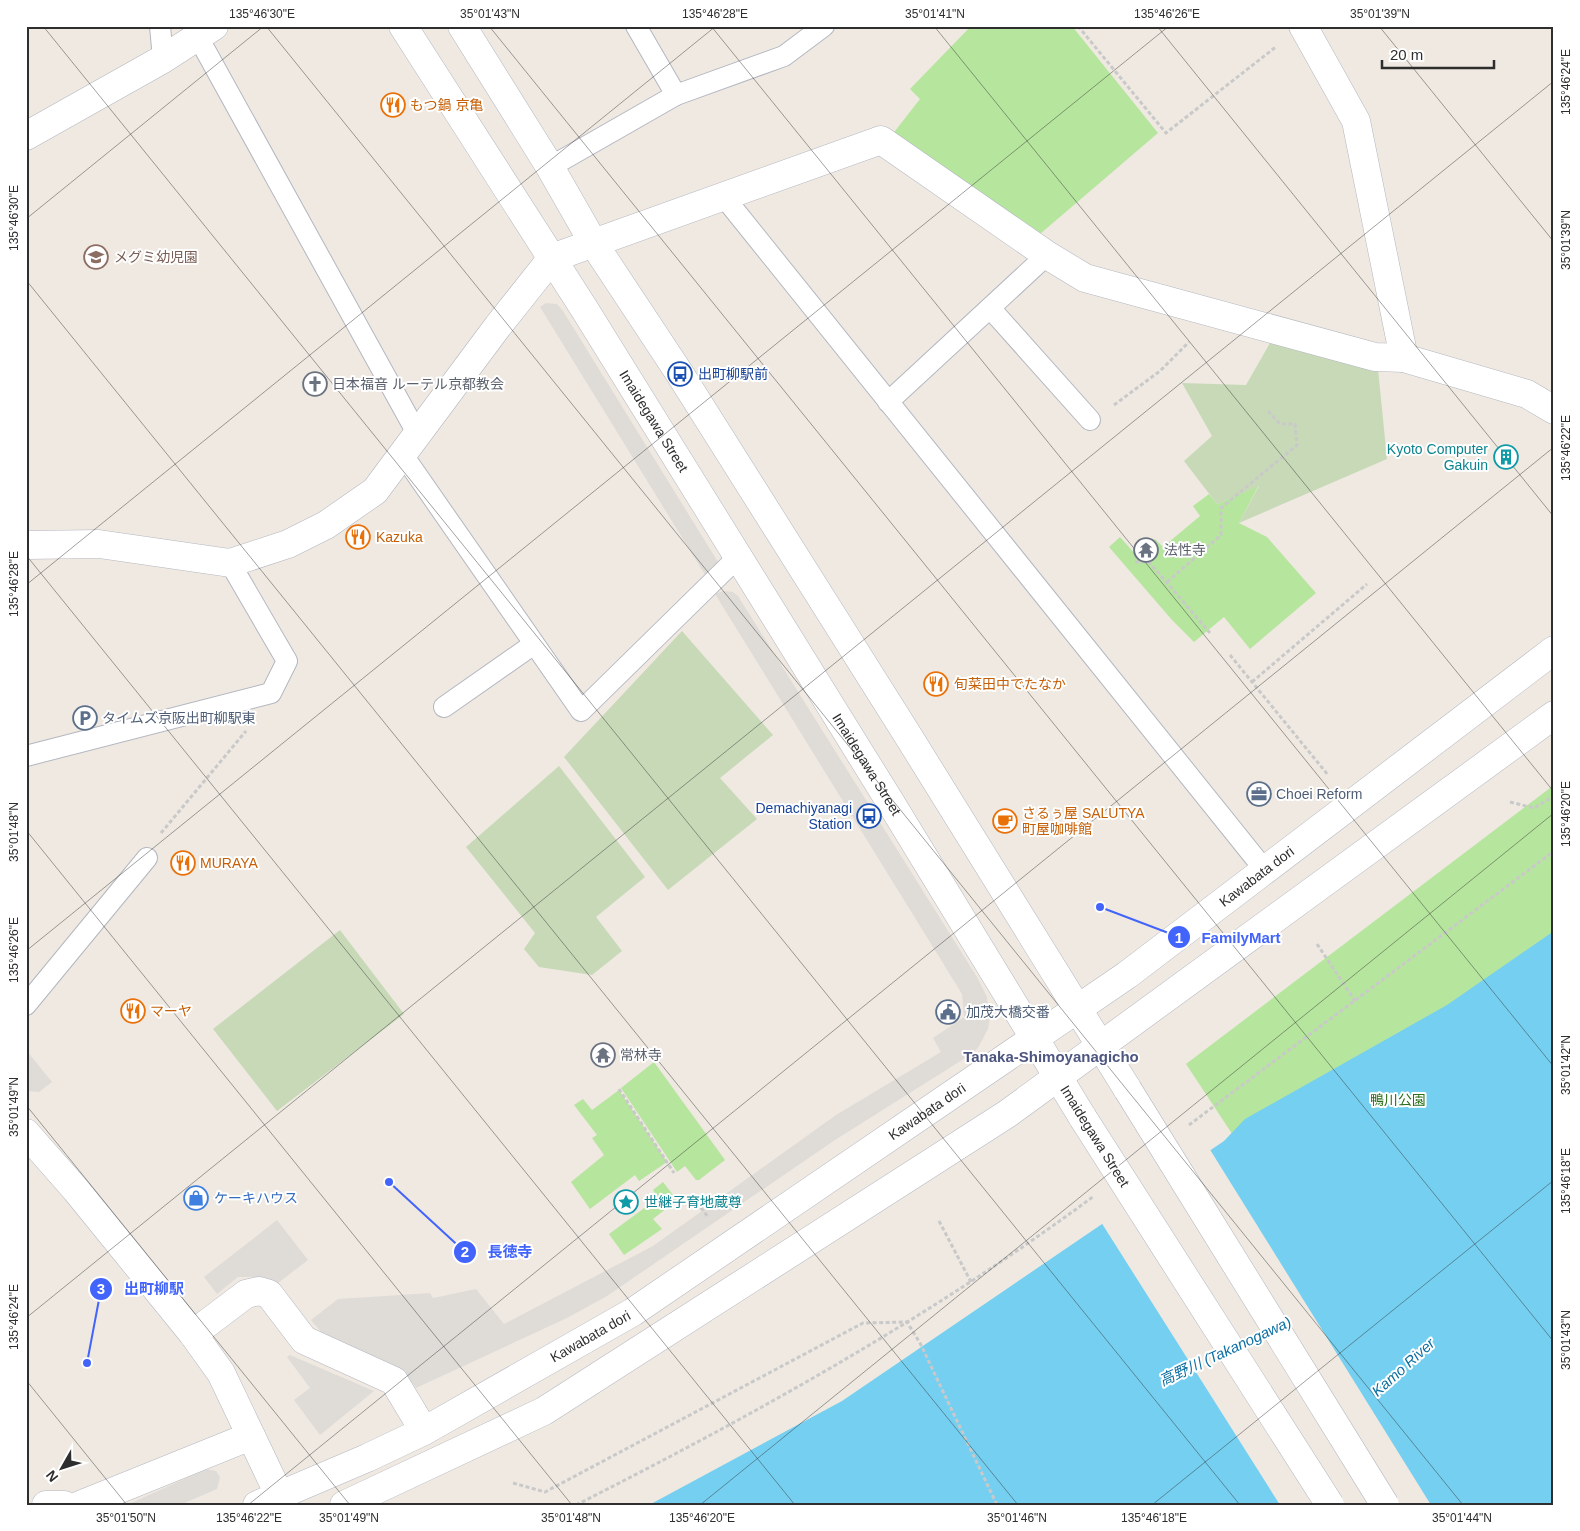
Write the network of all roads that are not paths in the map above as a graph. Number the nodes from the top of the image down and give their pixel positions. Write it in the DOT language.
graph roads {
  1 [pos="160,26"];
  2 [pos="403,26"];
  3 [pos="462,26"];
  4 [pos="636,26"];
  5 [pos="824,26"];
  6 [pos="1307,28"];
  7 [pos="206,32"];
  8 [pos="163,59"];
  9 [pos="676,95"];
  10 [pos="26,136"];
  11 [pos="550,167"];
  12 [pos="724,197"];
  13 [pos="594,244"];
  14 [pos="1047,255"];
  15 [pos="552,258"];
  16 [pos="990,308"];
  17 [pos="1404,358"];
  18 [pos="888,402"];
  19 [pos="1554,410"];
  20 [pos="1090,420"];
  21 [pos="410,445"];
  22 [pos="26,545"];
  23 [pos="738,557"];
  24 [pos="230,562"];
  25 [pos="534,644"];
  26 [pos="1554,650"];
  27 [pos="444,707"];
  28 [pos="1554,715"];
  29 [pos="26,756"];
  30 [pos="147,858"];
  31 [pos="1264,869"];
  32 [pos="26,1005"];
  33 [pos="1077,1009"];
  34 [pos="1034,1038"];
  35 [pos="1101,1046"];
  36 [pos="1058,1077"];
  37 [pos="26,1133"];
  38 [pos="192,1334"];
  39 [pos="424,1431"];
  40 [pos="251,1436"];
  41 [pos="273,1502"];
  42 [pos="46,1505"];
  43 [pos="64,1505"];
  44 [pos="80,1505"];
  45 [pos="344,1505"];
  46 [pos="1330,1505"];
  47 [pos="1384,1505"];
  1 -- 8 [label="lane"];
  2 -- 15 [label="street, Imaidegawa Street"];
  3 -- 11 [label="street"];
  4 -- 9 [label="lane"];
  5 -- 9 [label="lane"];
  6 -- 17 [label="street"];
  7 -- 8 [label="street"];
  7 -- 21 [label="lane"];
  8 -- 10 [label="street"];
  9 -- 11 [label="lane"];
  11 -- 13 [label="street"];
  12 -- 13 [label="street"];
  12 -- 14 [label="street"];
  12 -- 18 [label="lane"];
  13 -- 15 [label="street"];
  13 -- 33 [label="street"];
  14 -- 16 [label="lane"];
  14 -- 17 [label="street"];
  15 -- 21 [label="street"];
  15 -- 23 [label="street, Imaidegawa Street"];
  16 -- 18 [label="lane"];
  16 -- 20 [label="lane"];
  17 -- 19 [label="street"];
  18 -- 31 [label="lane"];
  21 -- 24 [label="street"];
  21 -- 25 [label="lane"];
  22 -- 24 [label="street"];
  23 -- 25 [label="lane"];
  23 -- 34 [label="street, Imaidegawa Street"];
  24 -- 29 [label="lane"];
  25 -- 27 [label="lane"];
  26 -- 31 [label="street, Kawabata dori"];
  28 -- 35 [label="street"];
  30 -- 32 [label="lane"];
  31 -- 33 [label="street, Kawabata dori"];
  33 -- 34 [label="street, Kawabata dori"];
  33 -- 35 [label="street"];
  34 -- 36 [label="street, Imaidegawa Street"];
  34 -- 39 [label="street, Kawabata dori"];
  35 -- 36 [label="street"];
  35 -- 47 [label="street, bridge"];
  36 -- 45 [label="street"];
  36 -- 46 [label="street, Imaidegawa Street, bridge"];
  37 -- 38 [label="street"];
  38 -- 39 [label="street"];
  38 -- 40 [label="street"];
  39 -- 41 [label="street, Kawabata dori"];
  40 -- 41 [label="street"];
  40 -- 44 [label="street"];
  42 -- 43 [label="street"];
}
